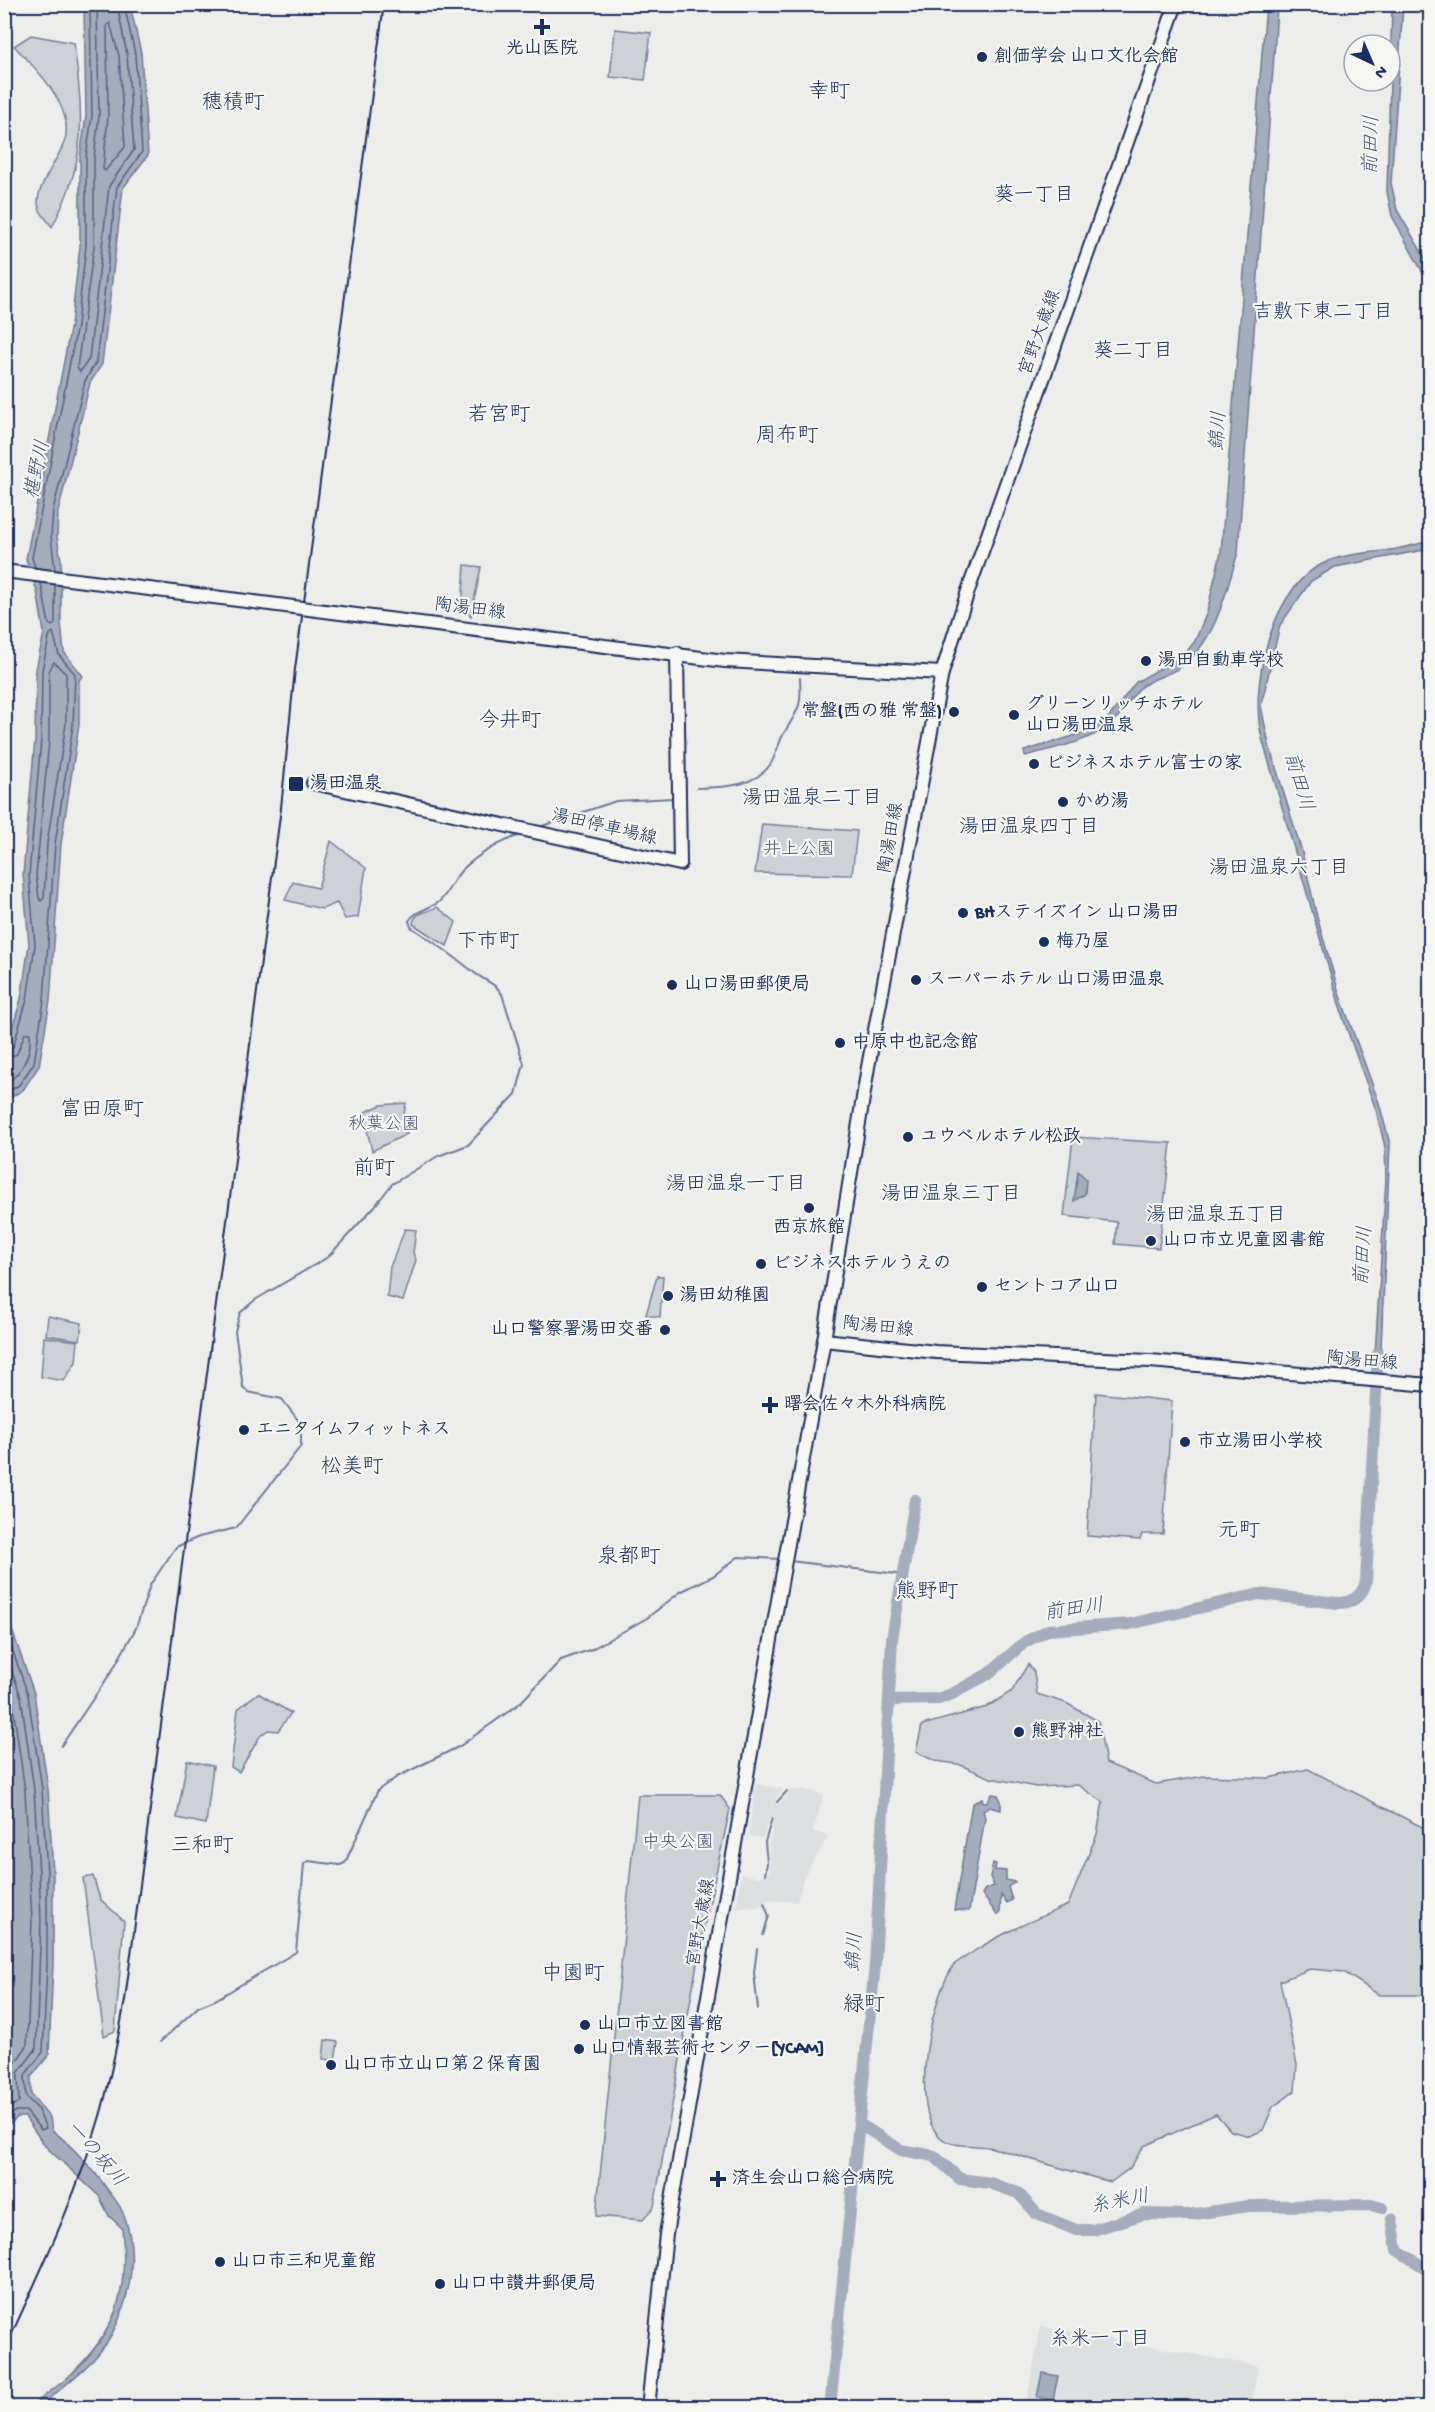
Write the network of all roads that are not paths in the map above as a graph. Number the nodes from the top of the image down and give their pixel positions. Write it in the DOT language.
graph roads {
  1 [pos="1176,4"];
  2 [pos="4,571"];
  3 [pos="677,653"];
  4 [pos="942,673"];
  5 [pos="313,783"];
  6 [pos="824,1340"];
  7 [pos="1431,1385"];
  8 [pos="648,2408"];
  1 -- 4 [label="main road, 宮野大歳線"];
  2 -- 3 [label="main road, 陶湯田線, bridge"];
  3 -- 4 [label="main road, 陶湯田線"];
  3 -- 5 [label="main road, 湯田停車場線"];
  4 -- 6 [label="main road, 陶湯田線"];
  6 -- 7 [label="main road, 陶湯田線"];
  6 -- 8 [label="main road, 宮野大歳線"];
}
